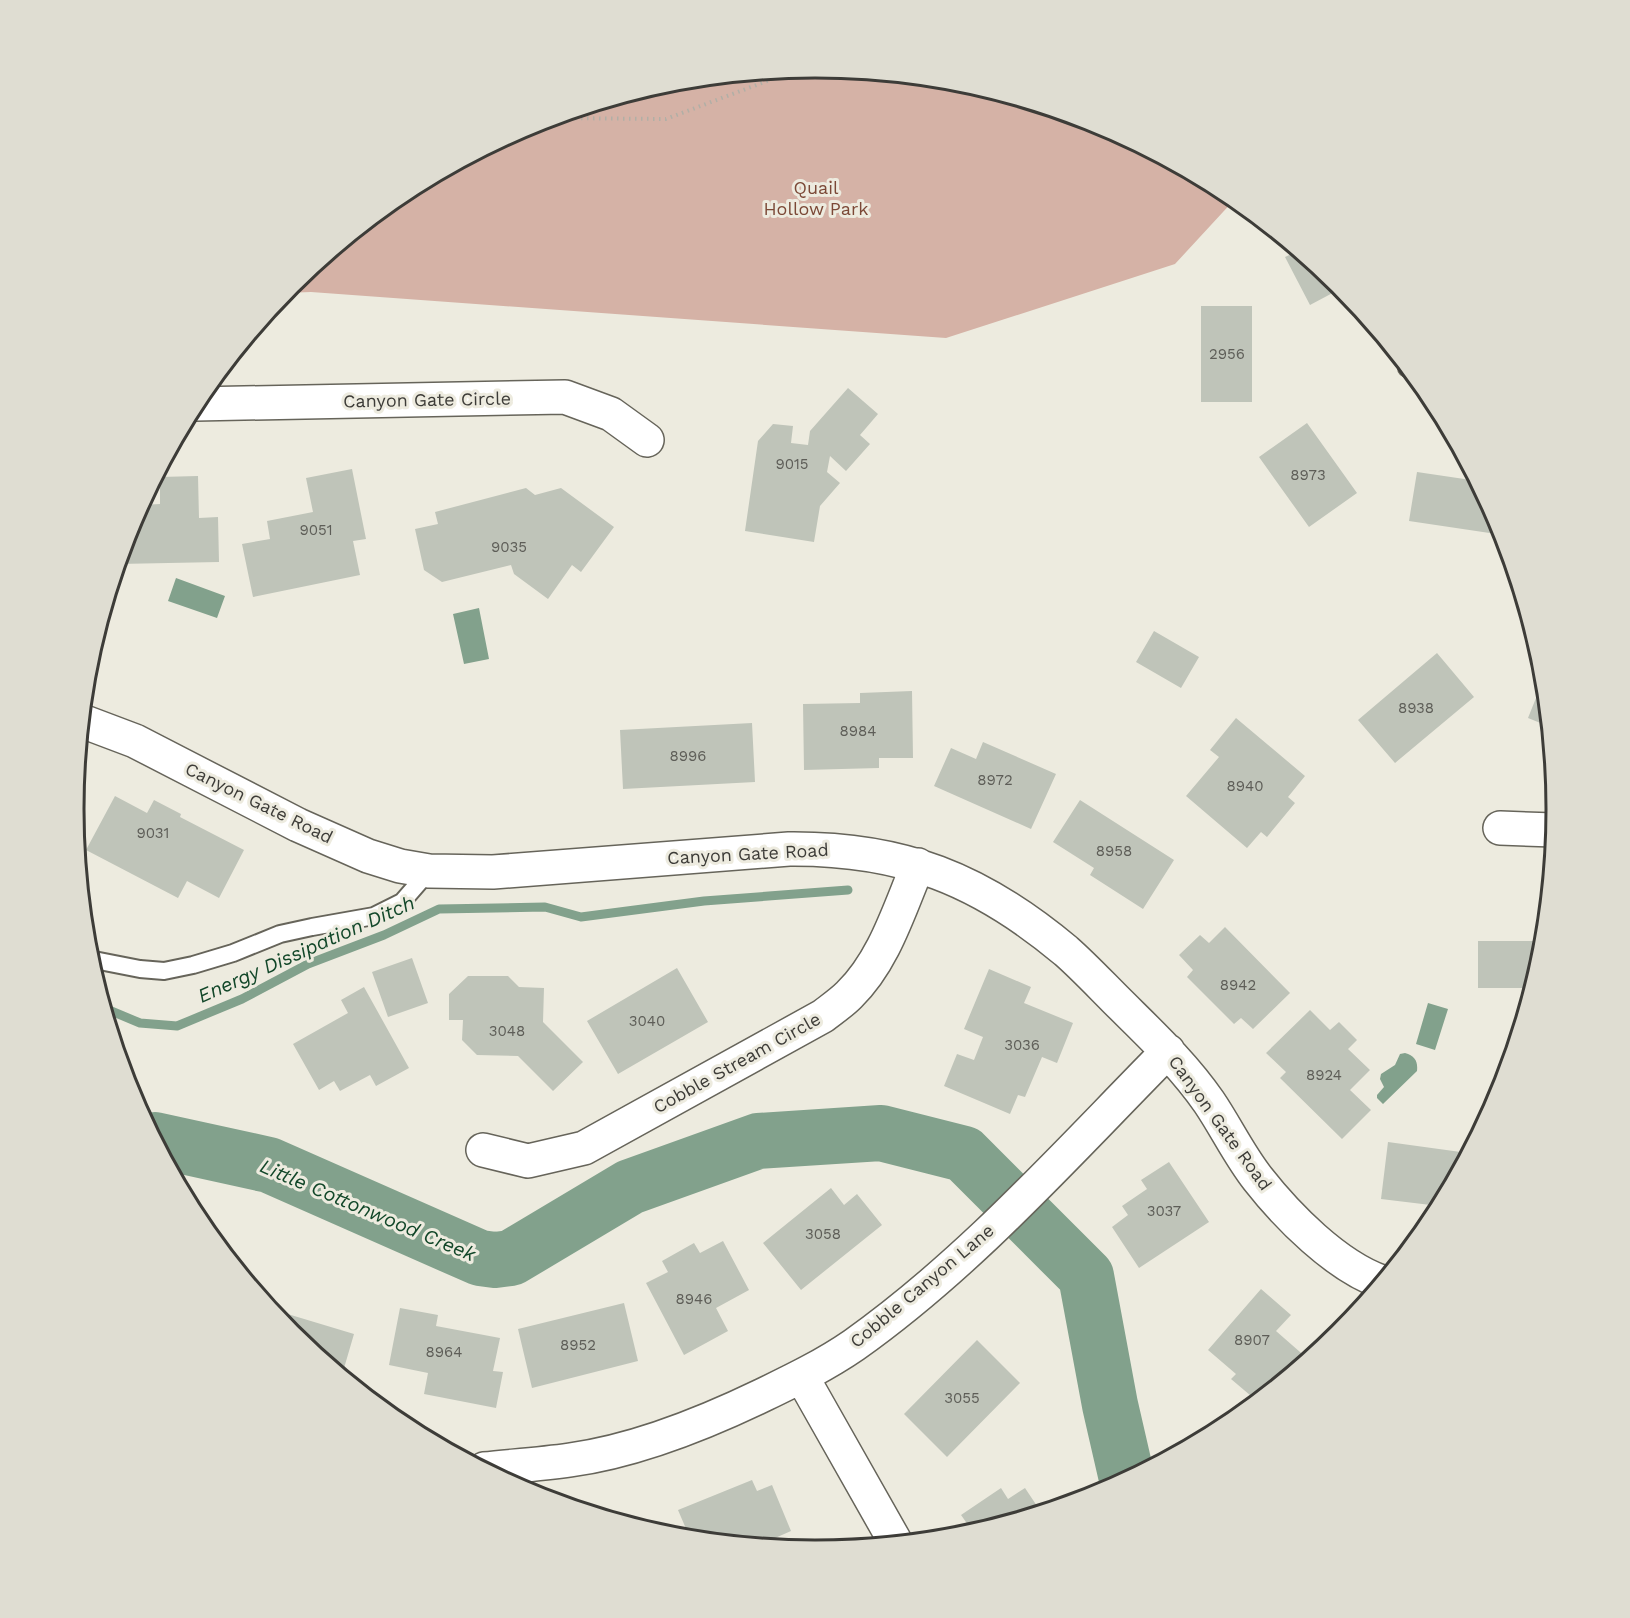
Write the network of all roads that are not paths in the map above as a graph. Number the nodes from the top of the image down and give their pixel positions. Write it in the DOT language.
graph roads {
  1 [pos="207,404"];
  2 [pos="647,440"];
  3 [pos="89,724"];
  4 [pos="1500,828"];
  5 [pos="1545,830"];
  6 [pos="918,865"];
  7 [pos="429,871"];
  8 [pos="100,961"];
  9 [pos="1168,1051"];
  10 [pos="483,1150"];
  11 [pos="1374,1279"];
  12 [pos="802,1377"];
  13 [pos="498,1468"];
  14 [pos="892,1536"];
  1 -- 2 [label="street, Canyon Gate Circle"];
  3 -- 7 [label="street, Canyon Gate Road"];
  4 -- 5 [label="street"];
  6 -- 7 [label="street, Canyon Gate Road"];
  6 -- 9 [label="street, Canyon Gate Road"];
  6 -- 10 [label="street, Cobble Stream Circle"];
  7 -- 8 [label="lane"];
  9 -- 11 [label="street, Canyon Gate Road"];
  9 -- 12 [label="street, Cobble Canyon Lane"];
  12 -- 13 [label="street, Cobble Canyon Lane"];
  12 -- 14 [label="street"];
}
